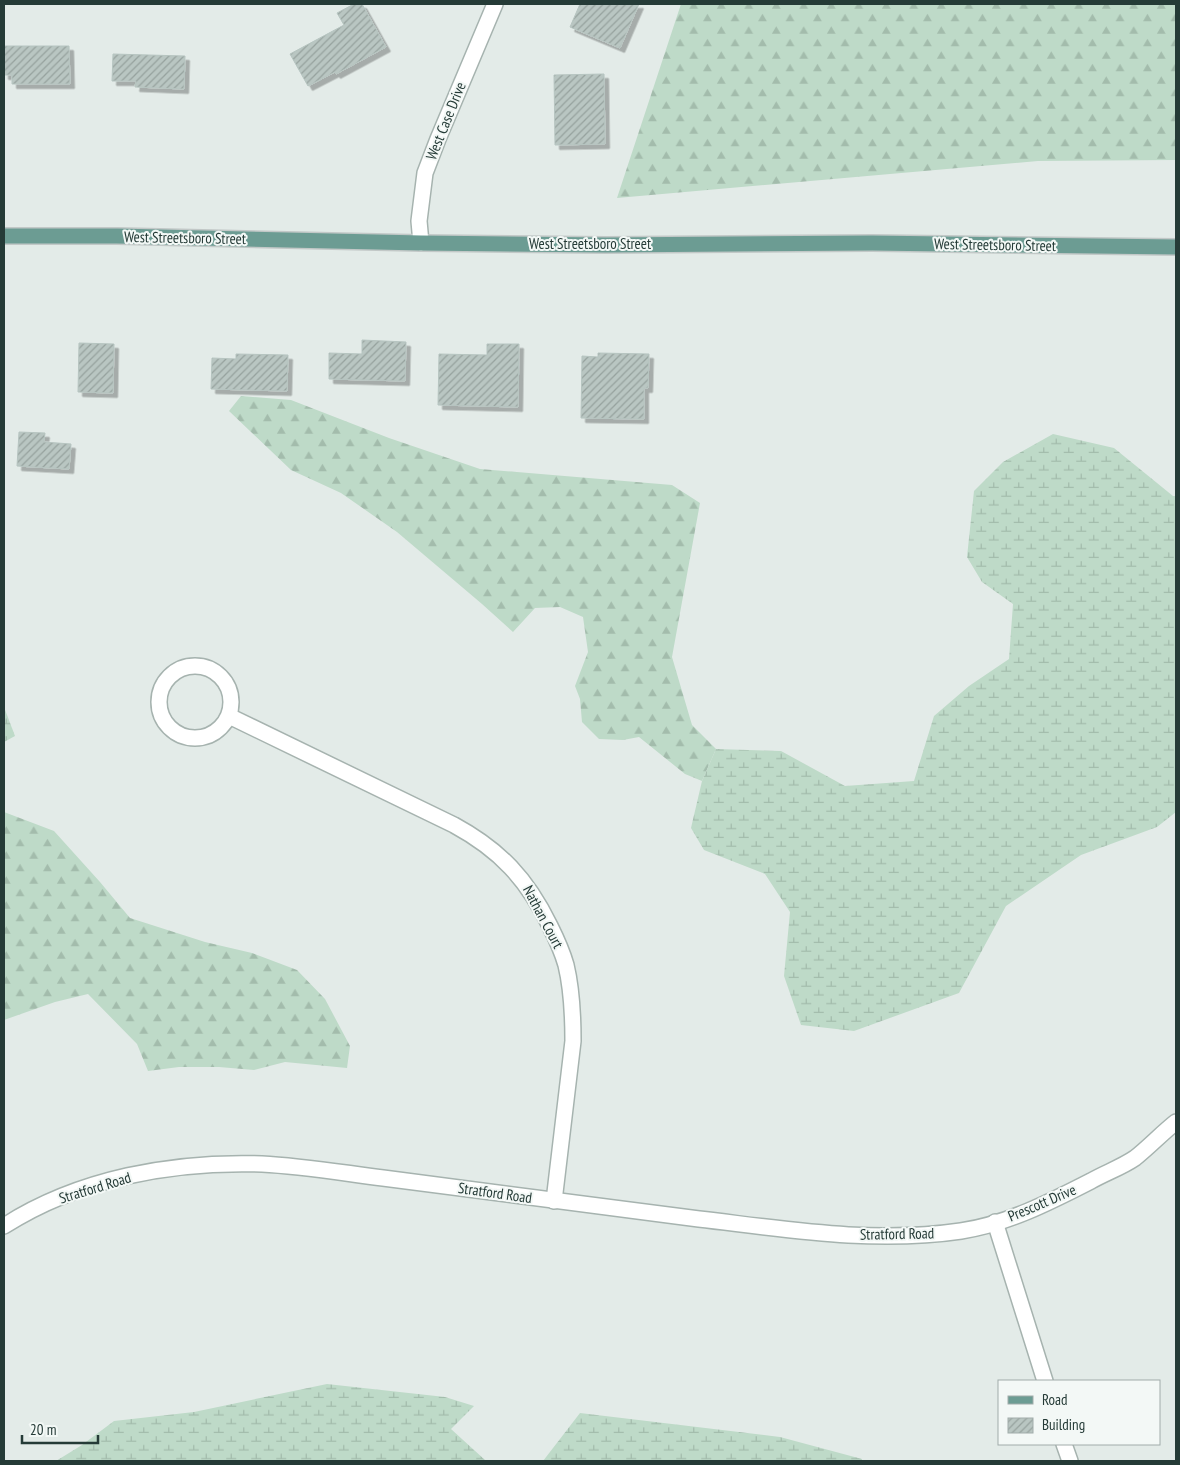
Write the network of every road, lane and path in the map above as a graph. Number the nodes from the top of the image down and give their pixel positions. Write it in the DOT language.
graph roads {
  1 [pos="495,4"];
  2 [pos="4,236"];
  3 [pos="422,243"];
  4 [pos="1176,247"];
  5 [pos="229,716"];
  6 [pos="1176,1122"];
  7 [pos="554,1201"];
  8 [pos="995,1222"];
  9 [pos="4,1226"];
  10 [pos="1045,1380"];
  11 [pos="1064,1445"];
  12 [pos="1070,1461"];
  1 -- 3 [label="street, West Case Drive"];
  2 -- 3 [label="main road, West Streetsboro Street"];
  3 -- 4 [label="main road, West Streetsboro Street"];
  5 -- 5 [label="street"];
  5 -- 7 [label="street, Nathan Court"];
  6 -- 8 [label="street, Prescott Drive"];
  7 -- 8 [label="street, Stratford Road"];
  7 -- 9 [label="street, Stratford Road"];
  8 -- 10 [label="street, Prescott Drive"];
  11 -- 12 [label="street"];
}
